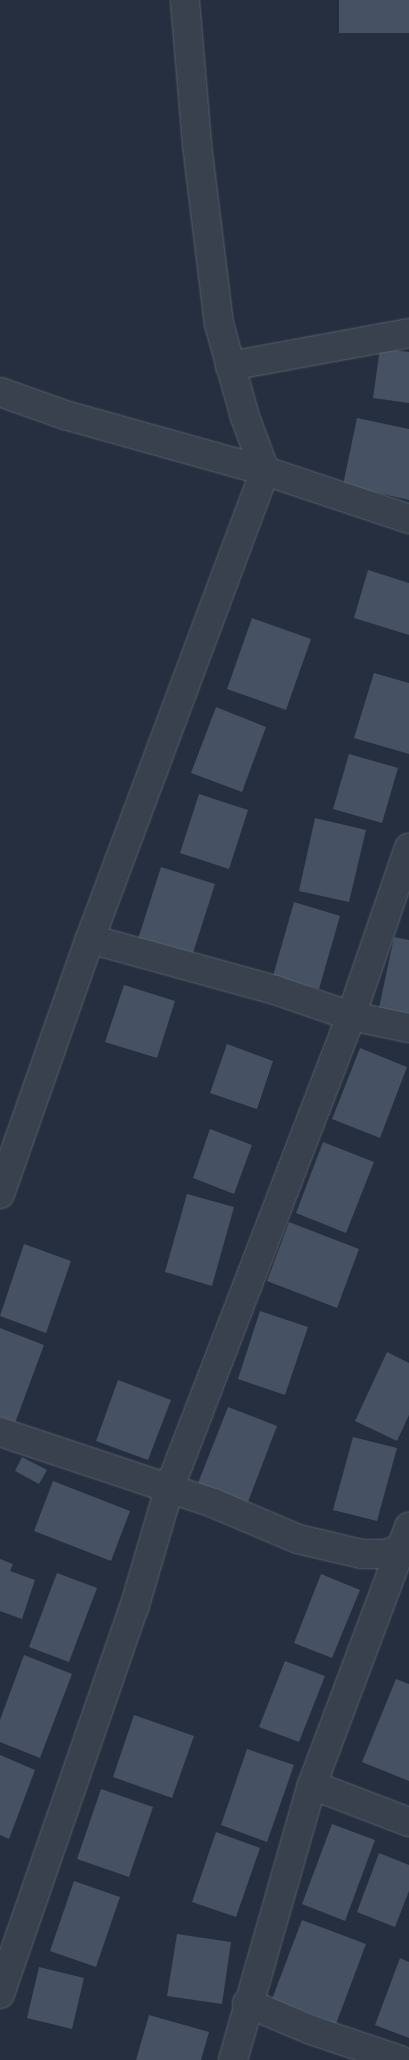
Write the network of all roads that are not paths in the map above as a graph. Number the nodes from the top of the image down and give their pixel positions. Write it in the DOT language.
graph roads {
  1 [pos="185,0"];
  2 [pos="409,333"];
  3 [pos="230,366"];
  4 [pos="0,392"];
  5 [pos="265,471"];
  6 [pos="409,519"];
  7 [pos="409,848"];
  8 [pos="90,939"];
  9 [pos="351,1016"];
  10 [pos="409,1028"];
  11 [pos="0,1194"];
  12 [pos="0,1432"];
  13 [pos="169,1489"];
  14 [pos="407,1542"];
  15 [pos="312,1785"];
  16 [pos="409,1822"];
  17 [pos="0,1994"];
  18 [pos="247,2003"];
  19 [pos="233,2060"];
  20 [pos="400,2060"];
  1 -- 3 [label="street"];
  2 -- 3 [label="street"];
  3 -- 5 [label="street"];
  4 -- 5 [label="street"];
  5 -- 6 [label="street"];
  5 -- 8 [label="street"];
  7 -- 9 [label="street"];
  8 -- 9 [label="street"];
  8 -- 11 [label="street"];
  9 -- 10 [label="street"];
  9 -- 13 [label="street"];
  12 -- 13 [label="street"];
  13 -- 14 [label="street"];
  13 -- 17 [label="street"];
  14 -- 15 [label="street"];
  15 -- 16 [label="street"];
  15 -- 18 [label="street"];
  18 -- 19 [label="street"];
  18 -- 20 [label="street"];
}
